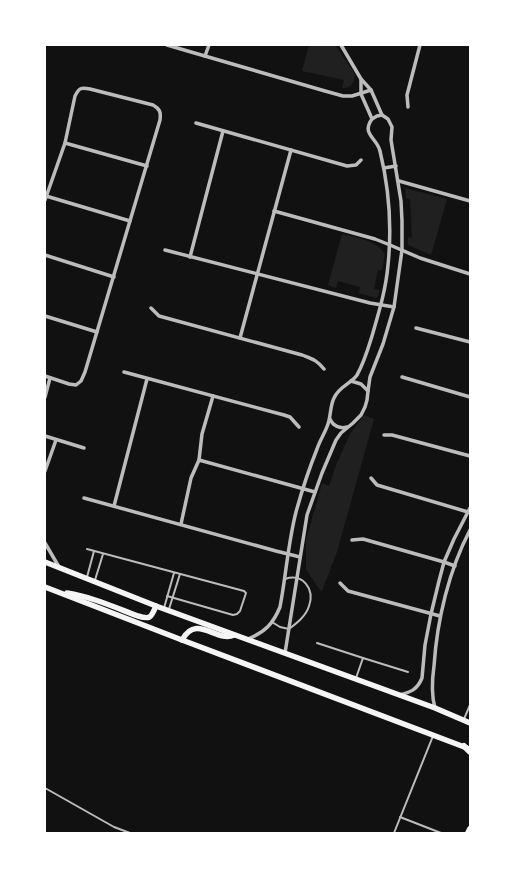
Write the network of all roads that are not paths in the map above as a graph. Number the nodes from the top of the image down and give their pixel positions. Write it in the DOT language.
graph roads {
  1 [pos="167,45"];
  2 [pos="209,45"];
  3 [pos="341,45"];
  4 [pos="420,45"];
  5 [pos="205,56"];
  6 [pos="361,79"];
  7 [pos="371,90"];
  8 [pos="361,94"];
  9 [pos="408,107"];
  10 [pos="382,116"];
  11 [pos="372,119"];
  12 [pos="196,123"];
  13 [pos="223,131"];
  14 [pos="65,143"];
  15 [pos="291,150"];
  16 [pos="360,160"];
  17 [pos="147,166"];
  18 [pos="396,166"];
  19 [pos="384,168"];
  20 [pos="399,181"];
  21 [pos="46,198"];
  22 [pos="470,201"];
  23 [pos="274,211"];
  24 [pos="130,221"];
  25 [pos="390,245"];
  26 [pos="165,250"];
  27 [pos="402,250"];
  28 [pos="45,255"];
  29 [pos="190,257"];
  30 [pos="258,274"];
  31 [pos="470,274"];
  32 [pos="114,277"];
  33 [pos="381,305"];
  34 [pos="394,307"];
  35 [pos="151,308"];
  36 [pos="45,316"];
  37 [pos="416,328"];
  38 [pos="97,332"];
  39 [pos="240,338"];
  40 [pos="470,342"];
  41 [pos="324,369"];
  42 [pos="124,372"];
  43 [pos="45,376"];
  44 [pos="402,377"];
  45 [pos="50,378"];
  46 [pos="147,379"];
  47 [pos="351,381"];
  48 [pos="368,391"];
  49 [pos="45,396"];
  50 [pos="213,396"];
  51 [pos="470,397"];
  52 [pos="330,419"];
  53 [pos="299,427"];
  54 [pos="348,427"];
  55 [pos="384,435"];
  56 [pos="45,436"];
  57 [pos="56,440"];
  58 [pos="84,448"];
  59 [pos="470,456"];
  60 [pos="199,460"];
  61 [pos="45,471"];
  62 [pos="371,478"];
  63 [pos="302,489"];
  64 [pos="314,492"];
  65 [pos="84,498"];
  66 [pos="114,506"];
  67 [pos="470,508"];
  68 [pos="469,512"];
  69 [pos="181,524"];
  70 [pos="470,530"];
  71 [pos="352,540"];
  72 [pos="45,543"];
  73 [pos="87,549"];
  74 [pos="94,551"];
  75 [pos="103,553"];
  76 [pos="288,554"];
  77 [pos="300,557"];
  78 [pos="45,562"];
  79 [pos="444,562"];
  80 [pos="455,566"];
  81 [pos="59,568"];
  82 [pos="174,573"];
  83 [pos="180,574"];
  84 [pos="86,578"];
  85 [pos="297,578"];
  86 [pos="284,579"];
  87 [pos="95,582"];
  88 [pos="340,583"];
  89 [pos="45,587"];
  90 [pos="56,592"];
  91 [pos="167,596"];
  92 [pos="172,598"];
  93 [pos="156,606"];
  94 [pos="166,609"];
  95 [pos="431,614"];
  96 [pos="440,616"];
  97 [pos="272,622"];
  98 [pos="289,629"];
  99 [pos="234,635"];
  100 [pos="247,639"];
  101 [pos="182,640"];
  102 [pos="317,643"];
  103 [pos="285,653"];
  104 [pos="425,654"];
  105 [pos="434,656"];
  106 [pos="363,658"];
  107 [pos="408,672"];
  108 [pos="356,680"];
  109 [pos="398,695"];
  110 [pos="470,705"];
  111 [pos="434,708"];
  112 [pos="464,720"];
  113 [pos="470,723"];
  114 [pos="434,735"];
  115 [pos="468,749"];
  116 [pos="45,788"];
  117 [pos="400,817"];
  118 [pos="470,829"];
  119 [pos="130,833"];
  120 [pos="394,833"];
  121 [pos="441,833"];
  122 [pos="468,833"];
  1 -- 5 [label="street"];
  2 -- 5 [label="street"];
  3 -- 6 [label="street"];
  4 -- 9 [label="street"];
  5 -- 8 [label="street"];
  6 -- 7 [label="street"];
  6 -- 8 [label="street"];
  7 -- 8 [label="street"];
  7 -- 10 [label="street"];
  8 -- 11 [label="street"];
  10 -- 11 [label="street"];
  10 -- 18 [label="street"];
  11 -- 19 [label="street"];
  12 -- 13 [label="street"];
  13 -- 15 [label="street"];
  13 -- 29 [label="street"];
  14 -- 17 [label="street"];
  14 -- 17 [label="street"];
  14 -- 21 [label="street"];
  15 -- 16 [label="street"];
  15 -- 23 [label="street"];
  17 -- 24 [label="street"];
  18 -- 19 [label="street"];
  18 -- 20 [label="street"];
  19 -- 25 [label="street"];
  20 -- 22 [label="street"];
  20 -- 27 [label="street"];
  21 -- 24 [label="street"];
  23 -- 25 [label="street"];
  23 -- 30 [label="street"];
  24 -- 32 [label="street"];
  25 -- 27 [label="street"];
  25 -- 33 [label="street"];
  26 -- 29 [label="street"];
  27 -- 31 [label="street"];
  27 -- 34 [label="street"];
  28 -- 32 [label="street"];
  29 -- 30 [label="street"];
  30 -- 33 [label="street"];
  30 -- 39 [label="street"];
  32 -- 38 [label="street"];
  33 -- 34 [label="street"];
  33 -- 47 [label="street"];
  34 -- 48 [label="street"];
  35 -- 39 [label="street"];
  36 -- 38 [label="street"];
  37 -- 40 [label="street"];
  38 -- 45 [label="street"];
  39 -- 41 [label="street"];
  42 -- 46 [label="street"];
  43 -- 45 [label="street"];
  44 -- 51 [label="street"];
  45 -- 49 [label="street"];
  46 -- 50 [label="street"];
  46 -- 66 [label="street"];
  47 -- 48 [label="street"];
  47 -- 52 [label="street"];
  48 -- 54 [label="street"];
  50 -- 53 [label="street"];
  50 -- 60 [label="street"];
  52 -- 54 [label="street"];
  52 -- 63 [label="street"];
  54 -- 64 [label="street"];
  55 -- 59 [label="street"];
  56 -- 57 [label="street"];
  57 -- 58 [label="street"];
  57 -- 61 [label="street"];
  60 -- 63 [label="street"];
  60 -- 69 [label="street"];
  62 -- 68 [label="street"];
  63 -- 64 [label="street"];
  63 -- 76 [label="street"];
  64 -- 77 [label="street"];
  65 -- 66 [label="street"];
  66 -- 69 [label="street"];
  67 -- 68 [label="street"];
  68 -- 79 [label="street"];
  69 -- 76 [label="street"];
  70 -- 80 [label="street"];
  71 -- 79 [label="street"];
  72 -- 81 [label="street"];
  73 -- 74 [label="lane"];
  74 -- 75 [label="lane"];
  74 -- 84 [label="lane"];
  75 -- 82 [label="lane"];
  75 -- 87 [label="lane"];
  76 -- 77 [label="street"];
  76 -- 86 [label="street"];
  77 -- 85 [label="street"];
  78 -- 81 [label="main road"];
  79 -- 80 [label="street"];
  79 -- 95 [label="street"];
  80 -- 96 [label="street"];
  81 -- 84 [label="main road"];
  82 -- 83 [label="lane"];
  82 -- 91 [label="lane"];
  83 -- 92 [label="lane"];
  83 -- 92 [label="lane"];
  84 -- 87 [label="main road"];
  85 -- 86 [label="lane"];
  85 -- 98 [label="street"];
  85 -- 98 [label="lane"];
  86 -- 97 [label="street"];
  87 -- 93 [label="main road"];
  88 -- 95 [label="street"];
  89 -- 90 [label="main road"];
  90 -- 93 [label="main road"];
  90 -- 101 [label="main road"];
  91 -- 92 [label="lane"];
  91 -- 94 [label="lane"];
  92 -- 94 [label="lane"];
  93 -- 94 [label="main road"];
  94 -- 99 [label="main road"];
  95 -- 96 [label="street"];
  95 -- 104 [label="street"];
  96 -- 105 [label="street"];
  97 -- 98 [label="lane"];
  97 -- 100 [label="street"];
  98 -- 103 [label="street"];
  99 -- 100 [label="main road"];
  99 -- 101 [label="main road"];
  100 -- 103 [label="main road"];
  101 -- 114 [label="main road"];
  102 -- 106 [label="lane"];
  103 -- 108 [label="main road"];
  104 -- 105 [label="street"];
  104 -- 109 [label="street"];
  105 -- 111 [label="street"];
  106 -- 107 [label="lane"];
  106 -- 108 [label="lane"];
  108 -- 109 [label="main road"];
  109 -- 111 [label="main road"];
  110 -- 112 [label="lane"];
  111 -- 112 [label="main road"];
  112 -- 113 [label="main road"];
  114 -- 115 [label="main road"];
  114 -- 117 [label="lane"];
  116 -- 119 [label="lane"];
  117 -- 120 [label="lane"];
  117 -- 121 [label="lane"];
  118 -- 122 [label="main road"];
}
